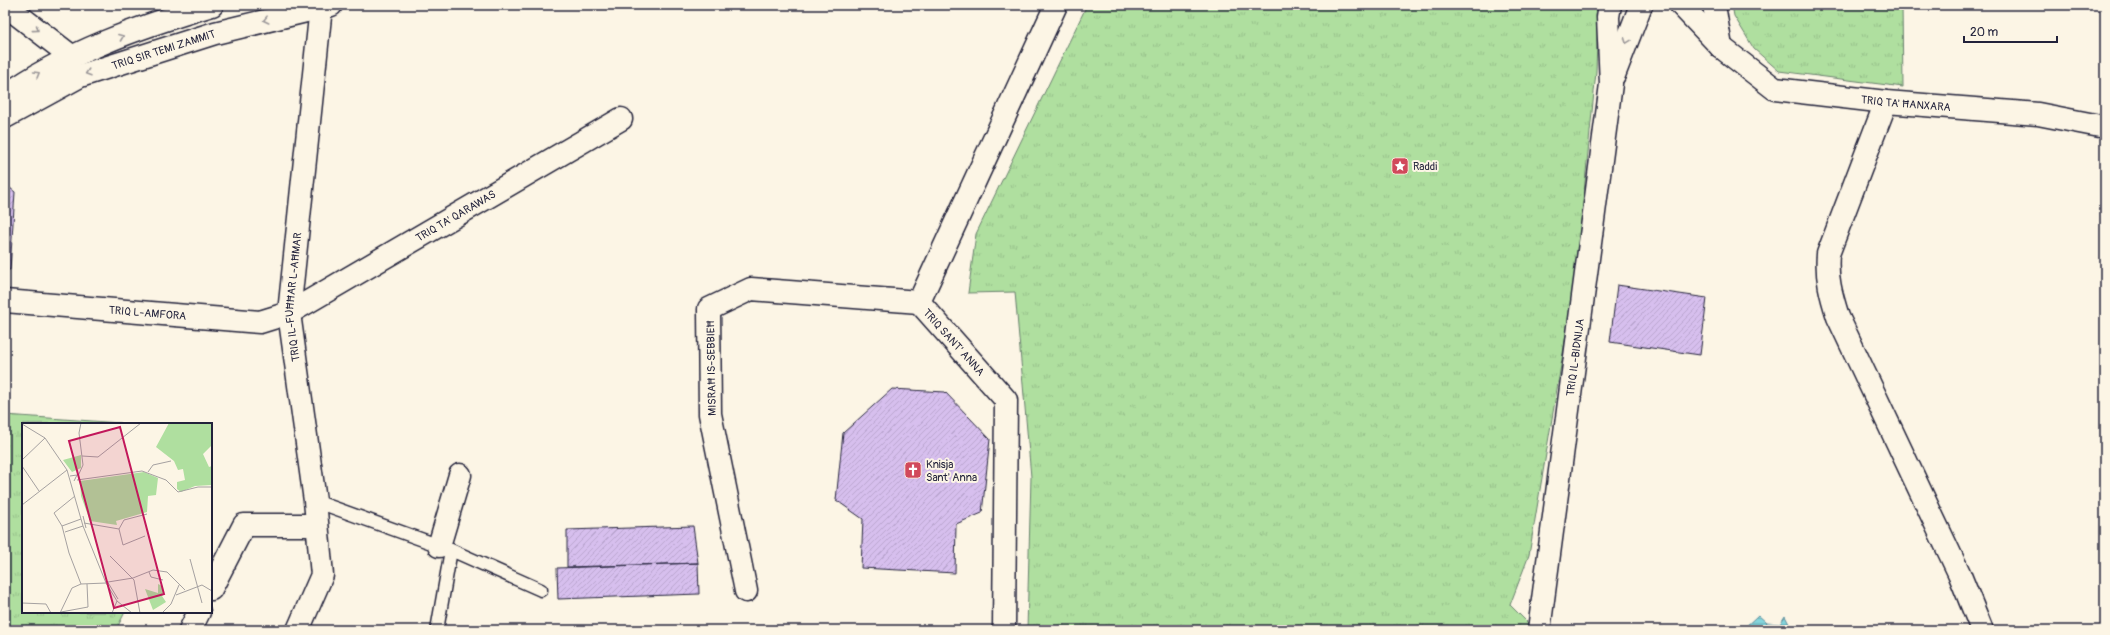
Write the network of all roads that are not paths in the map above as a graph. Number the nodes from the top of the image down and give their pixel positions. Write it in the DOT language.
graph roads {
  1 [pos="5,5"];
  2 [pos="212,5"];
  3 [pos="1056,5"];
  4 [pos="1610,5"];
  5 [pos="1641,5"];
  6 [pos="1681,5"];
  7 [pos="1714,5"];
  8 [pos="326,6"];
  9 [pos="1721,47"];
  10 [pos="72,56"];
  11 [pos="1611,84"];
  12 [pos="5,96"];
  13 [pos="1886,102"];
  14 [pos="5,117"];
  15 [pos="621,119"];
  16 [pos="2105,127"];
  17 [pos="5,301"];
  18 [pos="919,302"];
  19 [pos="288,313"];
  20 [pos="460,475"];
  21 [pos="315,501"];
  22 [pos="316,525"];
  23 [pos="445,548"];
  24 [pos="212,587"];
  25 [pos="541,590"];
  26 [pos="746,591"];
  27 [pos="198,613"];
  28 [pos="190,630"];
  29 [pos="298,630"];
  30 [pos="437,630"];
  31 [pos="1004,630"];
  32 [pos="1539,630"];
  33 [pos="1982,630"];
  1 -- 10 [label="street, one-way"];
  10 -- 2 [label="street, one-way"];
  3 -- 18 [label="street, TRIQ SANT' ANNA"];
  4 -- 11 [label="street, TRIQ IL-BIDNIJA"];
  5 -- 11 [label="street, TRIQ IL-BIDNIJA, one-way"];
  6 -- 9 [label="street, TRIQ TA' ĦANXARA"];
  7 -- 9 [label="street"];
  8 -- 14 [label="street, TRIQ SIR TEMI ZAMMIT, one-way"];
  8 -- 19 [label="street, TRIQ IL-FUĦĦAR L-AĦMAR"];
  9 -- 13 [label="street, TRIQ TA' ĦANXARA"];
  12 -- 10 [label="street, one-way"];
  11 -- 32 [label="street, TRIQ IL-BIDNIJA"];
  13 -- 16 [label="street, TRIQ TA' ĦANXARA"];
  13 -- 33 [label="street"];
  15 -- 19 [label="street, TRIQ TA' QARAWAS"];
  17 -- 19 [label="street, TRIQ L-AMFORA"];
  18 -- 26 [label="street, MISRAĦ IS-SEBBIEĦ"];
  18 -- 31 [label="street, TRIQ SANT' ANNA"];
  19 -- 21 [label="street, TRIQ IL-FUĦĦAR L-AĦMAR"];
  20 -- 23 [label="street"];
  21 -- 22 [label="street, TRIQ IL-FUĦĦAR L-AĦMAR"];
  21 -- 23 [label="lane"];
  22 -- 24 [label="street"];
  22 -- 29 [label="street, TRIQ IL-FUĦĦAR L-AĦMAR"];
  23 -- 25 [label="lane"];
  23 -- 30 [label="lane"];
  27 -- 28 [label="street"];
}
